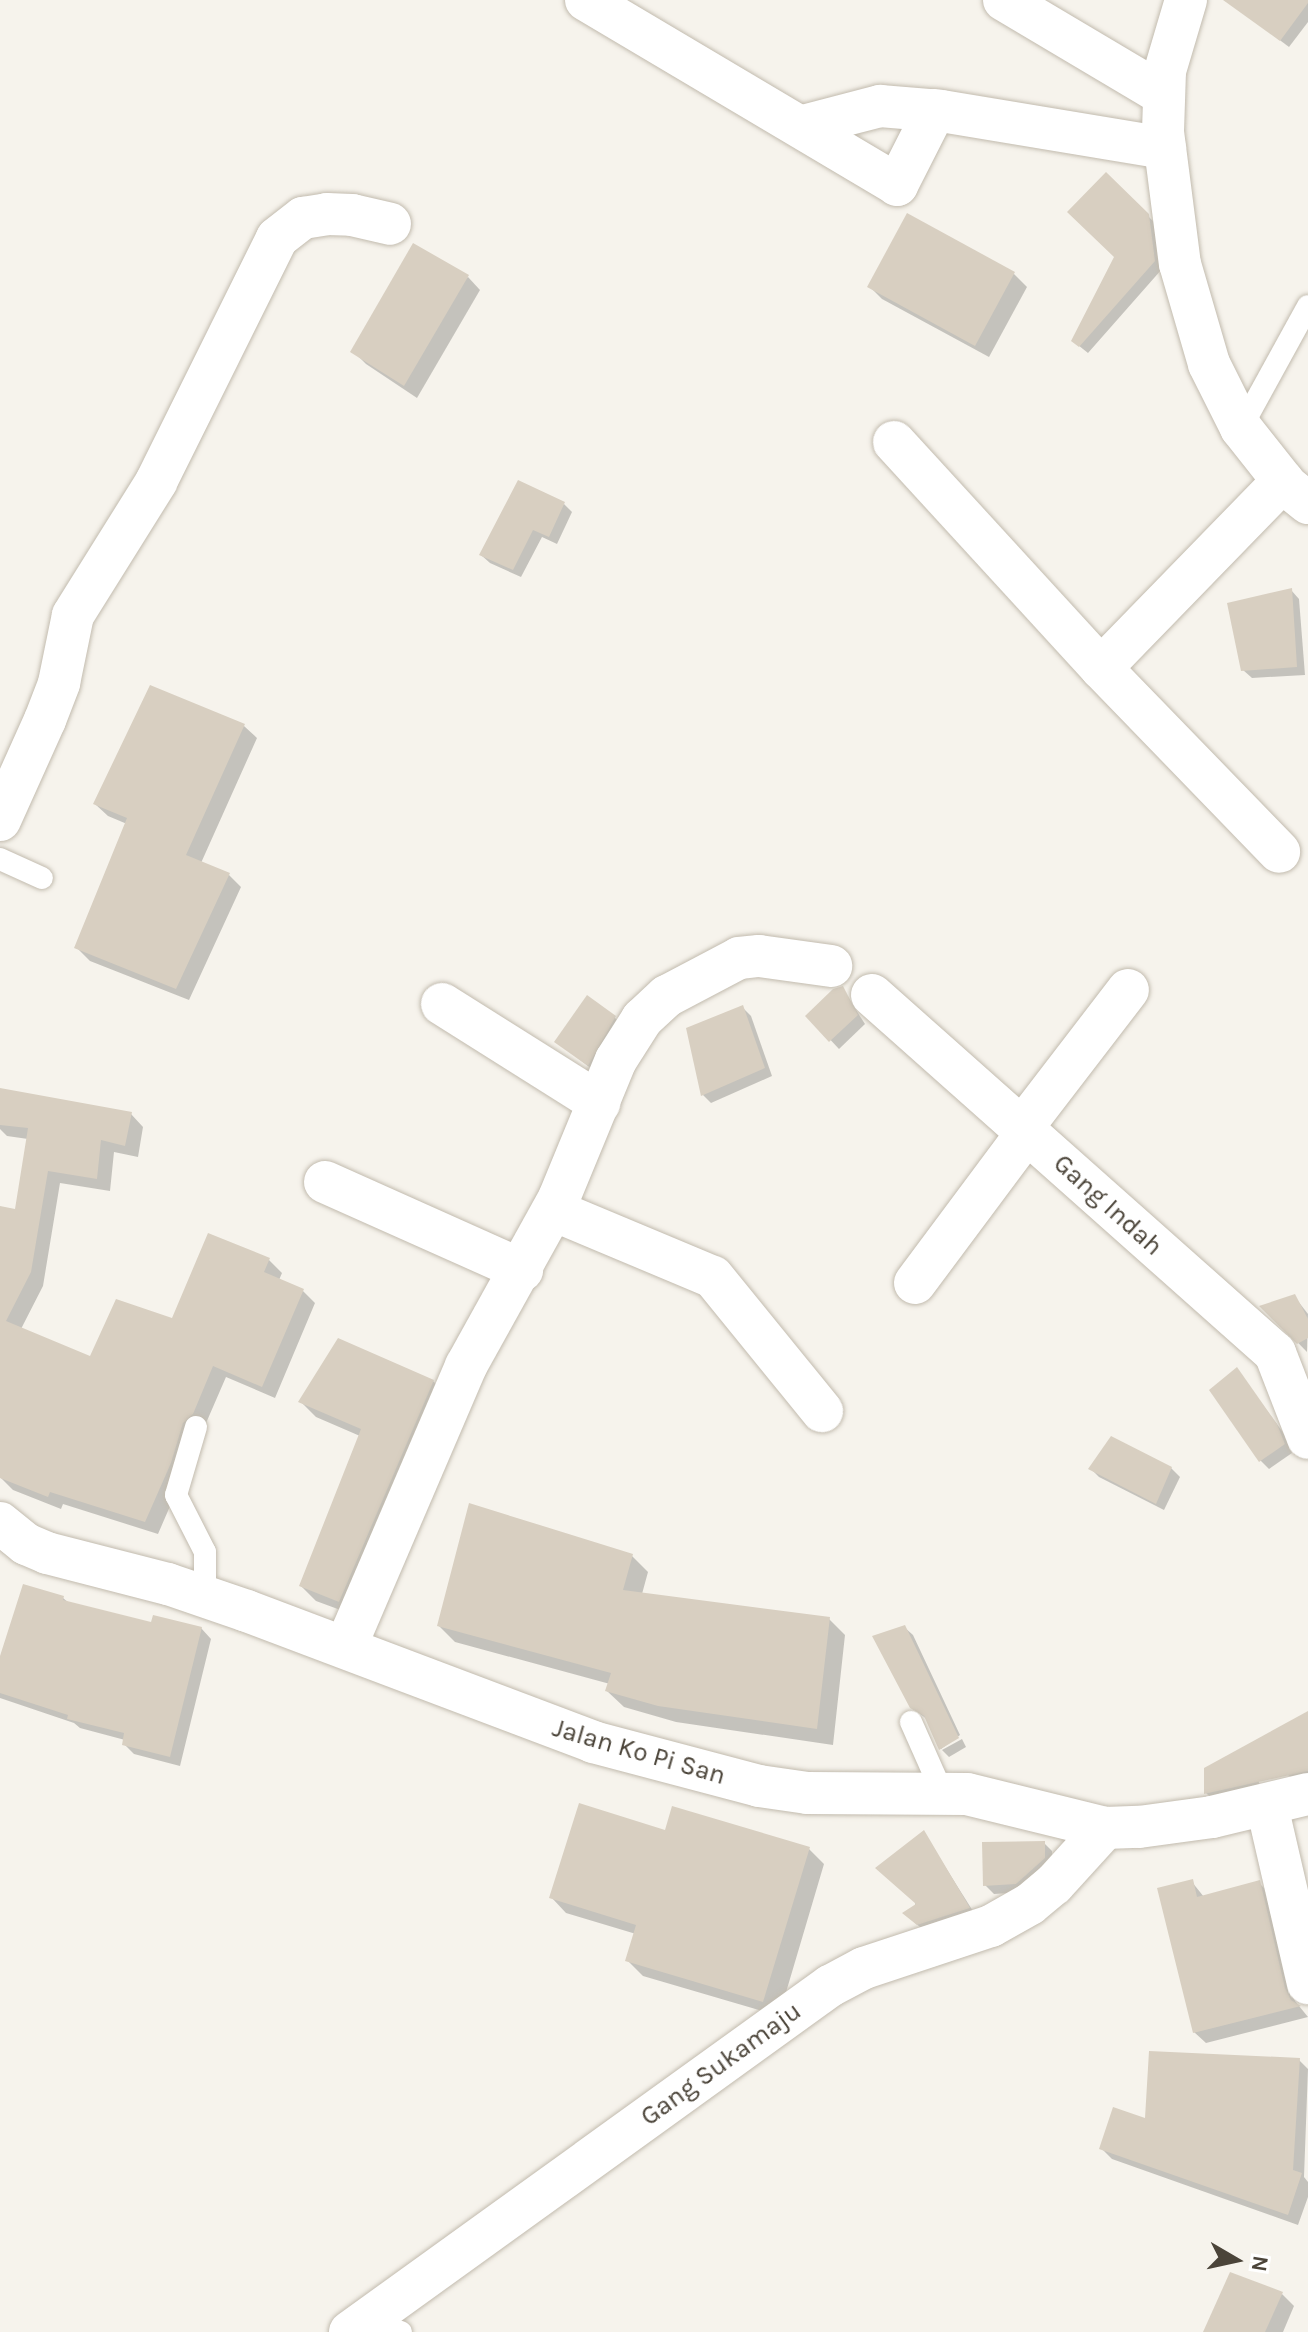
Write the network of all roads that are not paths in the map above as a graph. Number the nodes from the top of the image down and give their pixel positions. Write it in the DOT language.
graph roads {
  1 [pos="586,0"];
  2 [pos="1004,0"];
  3 [pos="1186,0"];
  4 [pos="1164,95"];
  5 [pos="935,110"];
  6 [pos="803,126"];
  7 [pos="1165,148"];
  8 [pos="390,224"];
  9 [pos="1308,306"];
  10 [pos="1241,428"];
  11 [pos="894,442"];
  12 [pos="1296,492"];
  13 [pos="1101,668"];
  14 [pos="0,820"];
  15 [pos="1279,852"];
  16 [pos="0,859"];
  17 [pos="42,878"];
  18 [pos="831,966"];
  19 [pos="1128,990"];
  20 [pos="872,995"];
  21 [pos="442,1004"];
  22 [pos="599,1103"];
  23 [pos="1024,1130"];
  24 [pos="325,1182"];
  25 [pos="553,1210"];
  26 [pos="522,1270"];
  27 [pos="915,1283"];
  28 [pos="822,1411"];
  29 [pos="196,1427"];
  30 [pos="1308,1438"];
  31 [pos="0,1523"];
  32 [pos="205,1597"];
  33 [pos="346,1646"];
  34 [pos="911,1722"];
  35 [pos="942,1792"];
  36 [pos="1308,1794"];
  37 [pos="1267,1806"];
  38 [pos="1105,1828"];
  39 [pos="1308,1983"];
  40 [pos="372,2328"];
  1 -- 6 [label="street"];
  2 -- 4 [label="street"];
  3 -- 4 [label="street"];
  4 -- 7 [label="street"];
  5 -- 6 [label="street"];
  5 -- 6 [label="street"];
  5 -- 7 [label="street"];
  7 -- 10 [label="street"];
  8 -- 14 [label="street"];
  9 -- 10 [label="lane"];
  10 -- 12 [label="street"];
  11 -- 13 [label="street"];
  12 -- 13 [label="street"];
  13 -- 15 [label="street"];
  16 -- 17 [label="lane"];
  18 -- 22 [label="street"];
  19 -- 23 [label="street"];
  20 -- 23 [label="street, Gang Indah"];
  21 -- 22 [label="street"];
  22 -- 25 [label="street"];
  23 -- 27 [label="street"];
  23 -- 30 [label="street, Gang Indah"];
  24 -- 26 [label="street"];
  25 -- 26 [label="street"];
  25 -- 28 [label="street"];
  26 -- 33 [label="street"];
  29 -- 32 [label="lane"];
  31 -- 32 [label="street, Jalan Ko Pi San"];
  32 -- 33 [label="street, Jalan Ko Pi San"];
  33 -- 35 [label="street, Jalan Ko Pi San"];
  34 -- 35 [label="lane"];
  35 -- 38 [label="street, Jalan Ko Pi San"];
  36 -- 37 [label="street, Jalan Ko Pi San"];
  37 -- 38 [label="street, Jalan Ko Pi San"];
  37 -- 39 [label="street"];
  38 -- 40 [label="street, Gang Sukamaju"];
}
